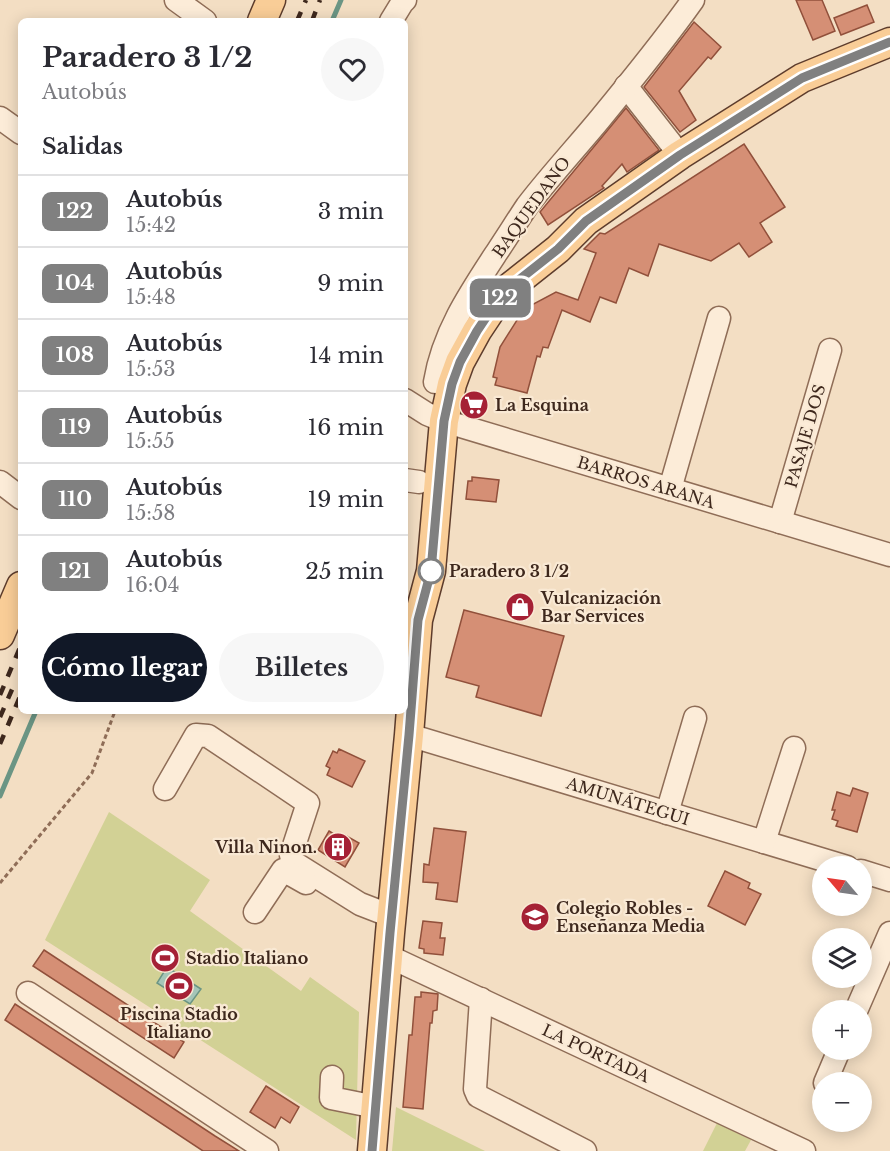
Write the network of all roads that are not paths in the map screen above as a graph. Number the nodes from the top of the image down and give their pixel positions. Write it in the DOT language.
graph roads {
  1 [pos="176,0"];
  2 [pos="271,0"];
  3 [pos="405,0"];
  4 [pos="693,0"];
  5 [pos="202,18"];
  6 [pos="263,18"];
  7 [pos="393,18"];
  8 [pos="890,42"];
  9 [pos="626,86"];
  10 [pos="0,118"];
  11 [pos="18,131"];
  12 [pos="680,155"];
  13 [pos="586,221"];
  14 [pos="719,318"];
  15 [pos="830,350"];
  16 [pos="435,382"];
  17 [pos="425,412"];
  18 [pos="412,481"];
  19 [pos="0,482"];
  20 [pos="670,489"];
  21 [pos="18,496"];
  22 [pos="780,522"];
  23 [pos="890,555"];
  24 [pos="18,593"];
  25 [pos="418,620"];
  26 [pos="0,635"];
  27 [pos="409,674"];
  28 [pos="695,718"];
  29 [pos="409,735"];
  30 [pos="794,748"];
  31 [pos="165,789"];
  32 [pos="667,813"];
  33 [pos="764,842"];
  34 [pos="812,856"];
  35 [pos="872,873"];
  36 [pos="889,875"];
  37 [pos="255,912"];
  38 [pos="890,933"];
  39 [pos="390,935"];
  40 [pos="28,993"];
  41 [pos="482,999"];
  42 [pos="861,1000"];
  43 [pos="332,1077"];
  44 [pos="376,1107"];
  45 [pos="267,1151"];
  46 [pos="372,1151"];
  47 [pos="585,1151"];
  48 [pos="804,1151"];
  1 -- 5 [label="street"];
  2 -- 6 [label="main road"];
  3 -- 7 [label="street"];
  4 -- 9 [label="street, BAQUEDANO"];
  8 -- 12 [label="main road"];
  9 -- 12 [label="street"];
  9 -- 16 [label="street, BAQUEDANO"];
  10 -- 11 [label="street"];
  12 -- 13 [label="main road"];
  13 -- 16 [label="main road"];
  13 -- 17 [label="main road"];
  14 -- 20 [label="street"];
  15 -- 22 [label="street, PASAJE DOS"];
  16 -- 17 [label="main road, BAQUEDANO"];
  17 -- 18 [label="main road, BAQUEDANO"];
  17 -- 20 [label="street, BARROS ARANA"];
  17 -- 25 [label="main road, BAQUEDANO"];
  18 -- 25 [label="main road, BAQUEDANO"];
  19 -- 21 [label="street"];
  20 -- 22 [label="street, BARROS ARANA"];
  22 -- 23 [label="street, BARROS ARANA"];
  24 -- 26 [label="main road"];
  25 -- 27 [label="main road, BAQUEDANO"];
  27 -- 29 [label="main road, BAQUEDANO"];
  28 -- 32 [label="street"];
  29 -- 32 [label="street, AMUNÁTEGUI"];
  29 -- 39 [label="main road, BAQUEDANO"];
  30 -- 33 [label="street"];
  31 -- 39 [label="street"];
  32 -- 33 [label="street, AMUNÁTEGUI"];
  33 -- 34 [label="street, AMUNÁTEGUI"];
  35 -- 36 [label="street"];
  37 -- 39 [label="street"];
  38 -- 42 [label="street"];
  39 -- 41 [label="street, LA PORTADA"];
  39 -- 44 [label="main road, BAQUEDANO"];
  40 -- 45 [label="street"];
  41 -- 47 [label="street"];
  41 -- 48 [label="street, LA PORTADA"];
  43 -- 44 [label="street"];
  44 -- 46 [label="main road, BAQUEDANO"];
}
